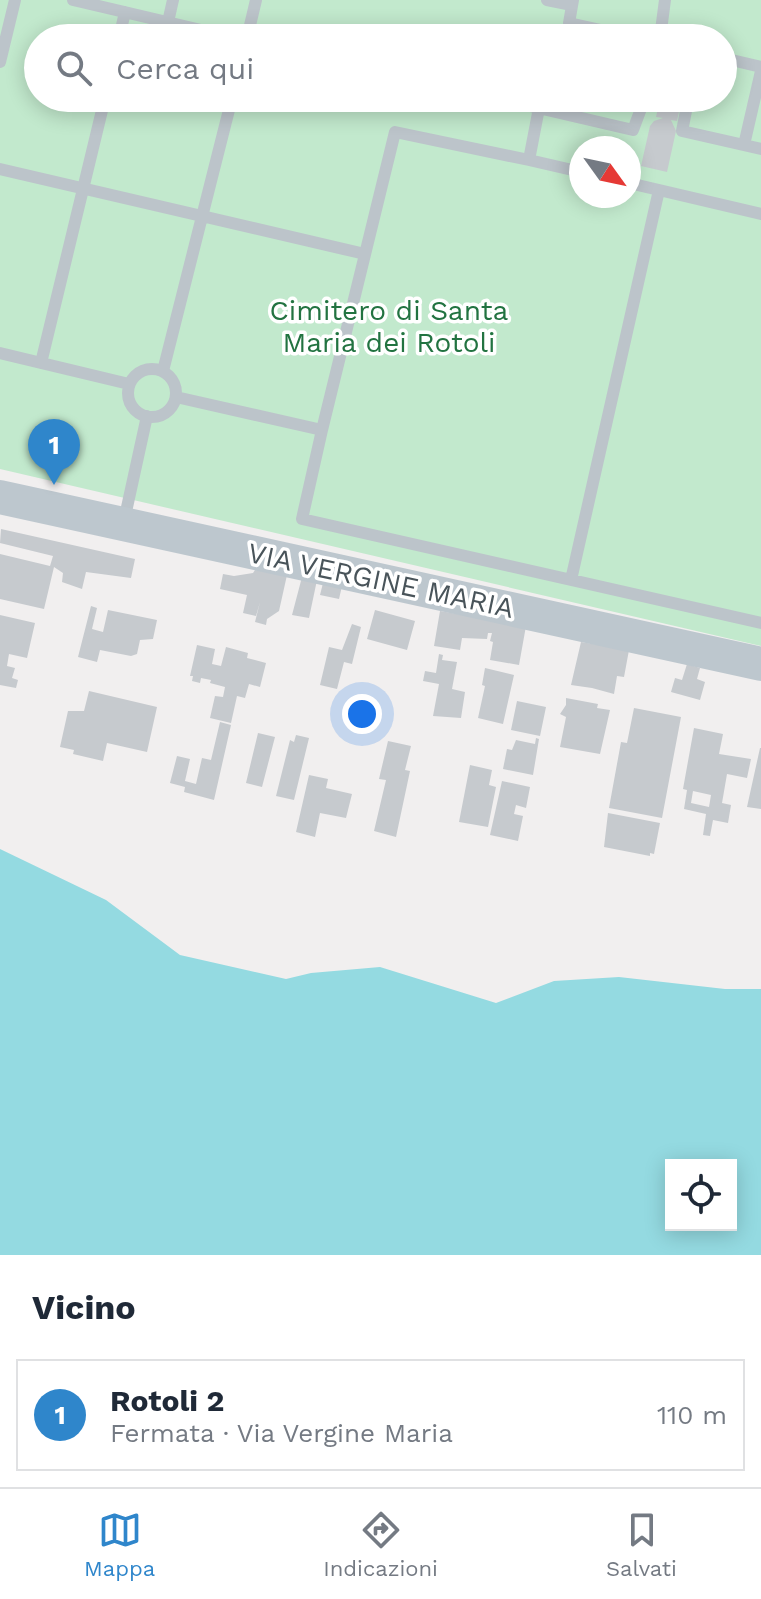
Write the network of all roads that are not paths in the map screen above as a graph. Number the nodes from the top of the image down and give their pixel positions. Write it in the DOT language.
graph roads {
  1 [pos="15,0"];
  2 [pos="73,0"];
  3 [pos="173,0"];
  4 [pos="256,0"];
  5 [pos="547,0"];
  6 [pos="665,0"];
  7 [pos="99,3"];
  8 [pos="573,3"];
  9 [pos="125,12"];
  10 [pos="168,22"];
  11 [pos="122,24"];
  12 [pos="176,24"];
  13 [pos="250,24"];
  14 [pos="574,24"];
  15 [pos="662,24"];
  16 [pos="0,62"];
  17 [pos="737,62"];
  18 [pos="761,69"];
  19 [pos="102,112"];
  20 [pos="229,112"];
  21 [pos="538,112"];
  22 [pos="556,112"];
  23 [pos="640,112"];
  24 [pos="686,112"];
  25 [pos="744,145"];
  26 [pos="761,149"];
  27 [pos="529,160"];
  28 [pos="0,169"];
  29 [pos="569,169"];
  30 [pos="641,186"];
  31 [pos="83,188"];
  32 [pos="659,190"];
  33 [pos="761,214"];
  34 [pos="203,216"];
  35 [pos="365,254"];
  36 [pos="0,353"];
  37 [pos="41,363"];
  38 [pos="163,371"];
  39 [pos="129,384"];
  40 [pos="176,397"];
  41 [pos="147,416"];
  42 [pos="322,430"];
  43 [pos="0,497"];
  44 [pos="123,524"];
  45 [pos="571,580"];
  46 [pos="761,623"];
  47 [pos="761,664"];
  1 -- 16 [label="lane"];
  2 -- 7 [label="lane"];
  3 -- 10 [label="lane"];
  4 -- 13 [label="lane"];
  5 -- 8 [label="lane"];
  6 -- 15 [label="lane"];
  7 -- 9 [label="lane"];
  8 -- 14 [label="lane"];
  9 -- 10 [label="lane"];
  9 -- 11 [label="lane"];
  10 -- 12 [label="lane"];
  17 -- 18 [label="lane"];
  18 -- 25 [label="lane"];
  19 -- 31 [label="lane"];
  20 -- 34 [label="lane"];
  21 -- 27 [label="lane"];
  22 -- 23 [label="lane"];
  24 -- 25 [label="lane"];
  25 -- 26 [label="lane"];
  27 -- 29 [label="lane"];
  27 -- 35 [label="lane"];
  28 -- 31 [label="lane"];
  30 -- 32 [label="lane"];
  31 -- 34 [label="lane"];
  31 -- 37 [label="lane"];
  32 -- 33 [label="lane"];
  32 -- 45 [label="lane"];
  34 -- 35 [label="lane"];
  34 -- 38 [label="lane"];
  35 -- 42 [label="lane"];
  36 -- 37 [label="lane"];
  37 -- 39 [label="lane"];
  38 -- 39 [label="lane"];
  38 -- 40 [label="lane"];
  39 -- 41 [label="lane"];
  40 -- 41 [label="lane"];
  40 -- 42 [label="lane"];
  41 -- 44 [label="lane"];
  42 -- 45 [label="lane"];
  43 -- 44 [label="main road, VIA VERGINE MARIA"];
  44 -- 47 [label="main road, VIA VERGINE MARIA"];
  45 -- 46 [label="lane"];
}
